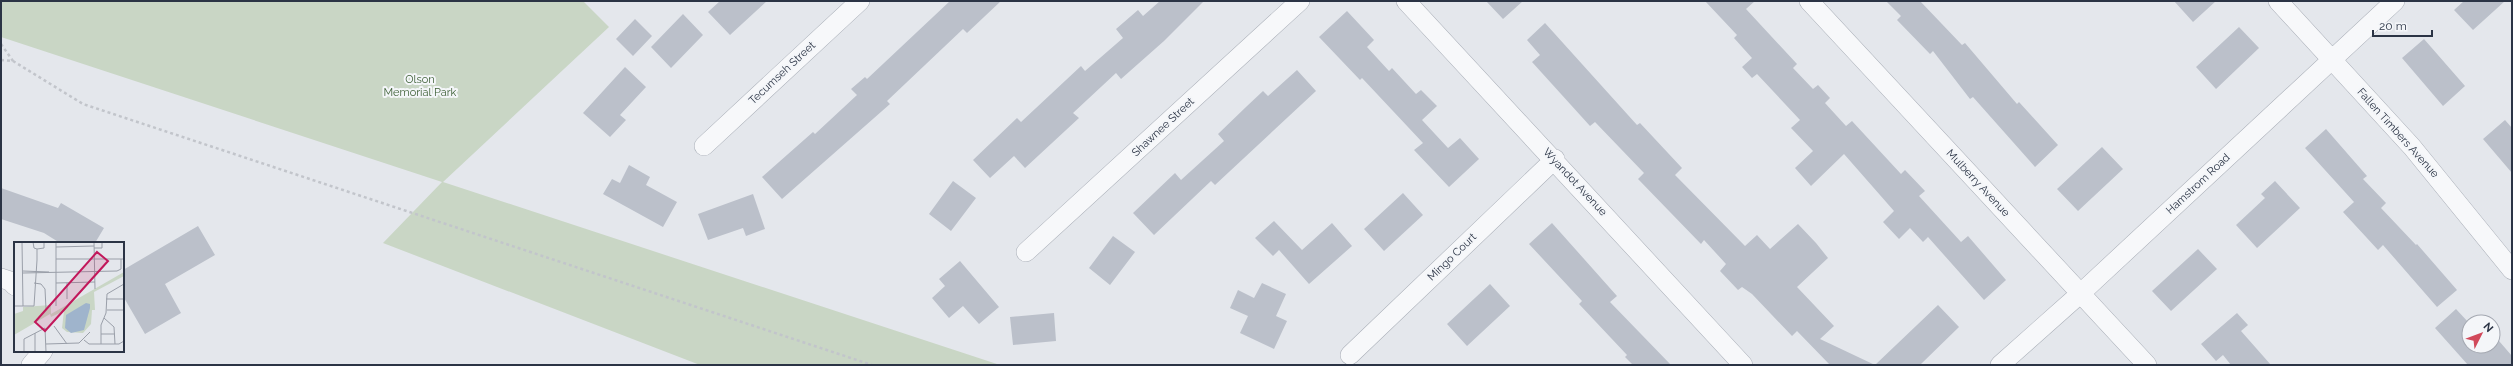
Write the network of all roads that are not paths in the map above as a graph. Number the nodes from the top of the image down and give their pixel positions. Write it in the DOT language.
graph roads {
  1 [pos="860,1"];
  2 [pos="1300,1"];
  3 [pos="1406,1"];
  4 [pos="1809,1"];
  5 [pos="2278,1"];
  6 [pos="2395,1"];
  7 [pos="2332,60"];
  8 [pos="704,146"];
  9 [pos="1555,159"];
  10 [pos="1026,252"];
  11 [pos="2512,270"];
  12 [pos="1,278"];
  13 [pos="14,285"];
  14 [pos="2081,293"];
  15 [pos="41,352"];
  16 [pos="1350,355"];
  17 [pos="31,365"];
  18 [pos="1743,365"];
  19 [pos="2000,365"];
  20 [pos="2147,365"];
  1 -- 8 [label="street, Tecumseh Street"];
  2 -- 10 [label="street, Shawnee Street"];
  3 -- 9 [label="street, Wyandot Avenue"];
  4 -- 14 [label="street, Mulberry Avenue"];
  5 -- 7 [label="street, Fallen Timbers Avenue"];
  6 -- 7 [label="street, Hamstrom Road"];
  7 -- 11 [label="street, Fallen Timbers Avenue"];
  7 -- 14 [label="street, Hamstrom Road"];
  9 -- 16 [label="street, Mingo Court"];
  9 -- 18 [label="street, Wyandot Avenue"];
  12 -- 13 [label="street"];
  14 -- 19 [label="street, Hamstrom Road"];
  14 -- 20 [label="street, Mulberry Avenue"];
  15 -- 17 [label="street"];
}
